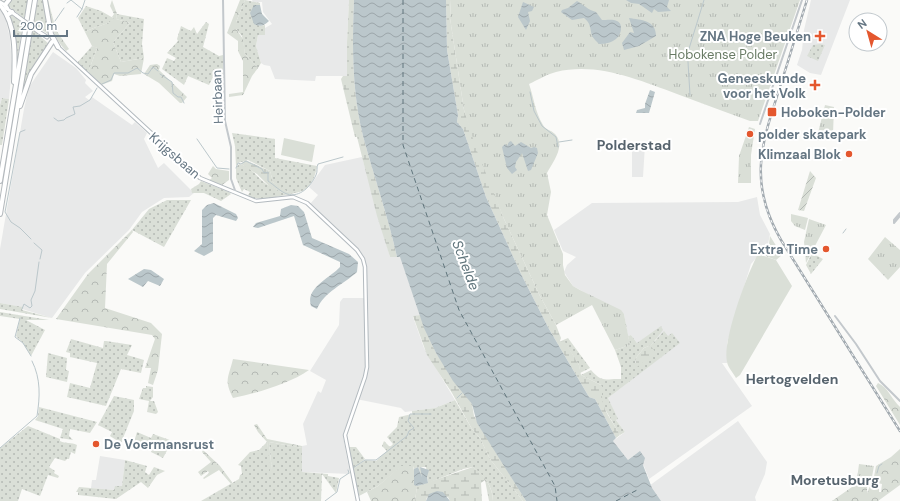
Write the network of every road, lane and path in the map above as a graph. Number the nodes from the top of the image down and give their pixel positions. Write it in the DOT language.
graph roads {
  1 [pos="9,0"];
  2 [pos="30,0"];
  3 [pos="35,0"];
  4 [pos="45,0"];
  5 [pos="223,0"];
  6 [pos="802,0"];
  7 [pos="2,5"];
  8 [pos="12,12"];
  9 [pos="7,16"];
  10 [pos="51,34"];
  11 [pos="46,37"];
  12 [pos="52,42"];
  13 [pos="58,47"];
  14 [pos="13,100"];
  15 [pos="760,124"];
  16 [pos="14,125"];
  17 [pos="0,182"];
  18 [pos="236,193"];
  19 [pos="900,213"];
  20 [pos="0,214"];
  21 [pos="900,216"];
  22 [pos="835,316"];
  23 [pos="900,401"];
  24 [pos="358,501"];
  1 -- 7 [label="highway"];
  2 -- 14 [label="highway"];
  3 -- 16 [label="highway"];
  4 -- 10 [label="highway"];
  5 -- 18 [label="street, Heirbaan"];
  6 -- 15 [label="street"];
  7 -- 8 [label="main road, Krijgsbaan"];
  7 -- 9 [label="highway"];
  8 -- 9 [label="highway"];
  8 -- 11 [label="main road, Krijgsbaan, bridge"];
  9 -- 14 [label="highway"];
  10 -- 11 [label="highway"];
  10 -- 13 [label="highway"];
  11 -- 12 [label="main road, Krijgsbaan"];
  12 -- 13 [label="main road, Krijgsbaan"];
  12 -- 16 [label="highway"];
  13 -- 18 [label="main road, Krijgsbaan"];
  14 -- 17 [label="highway"];
  16 -- 20 [label="highway"];
  18 -- 24 [label="main road, Krijgsbaan"];
  19 -- 21 [label="street"];
  22 -- 23 [label="street"];
}
